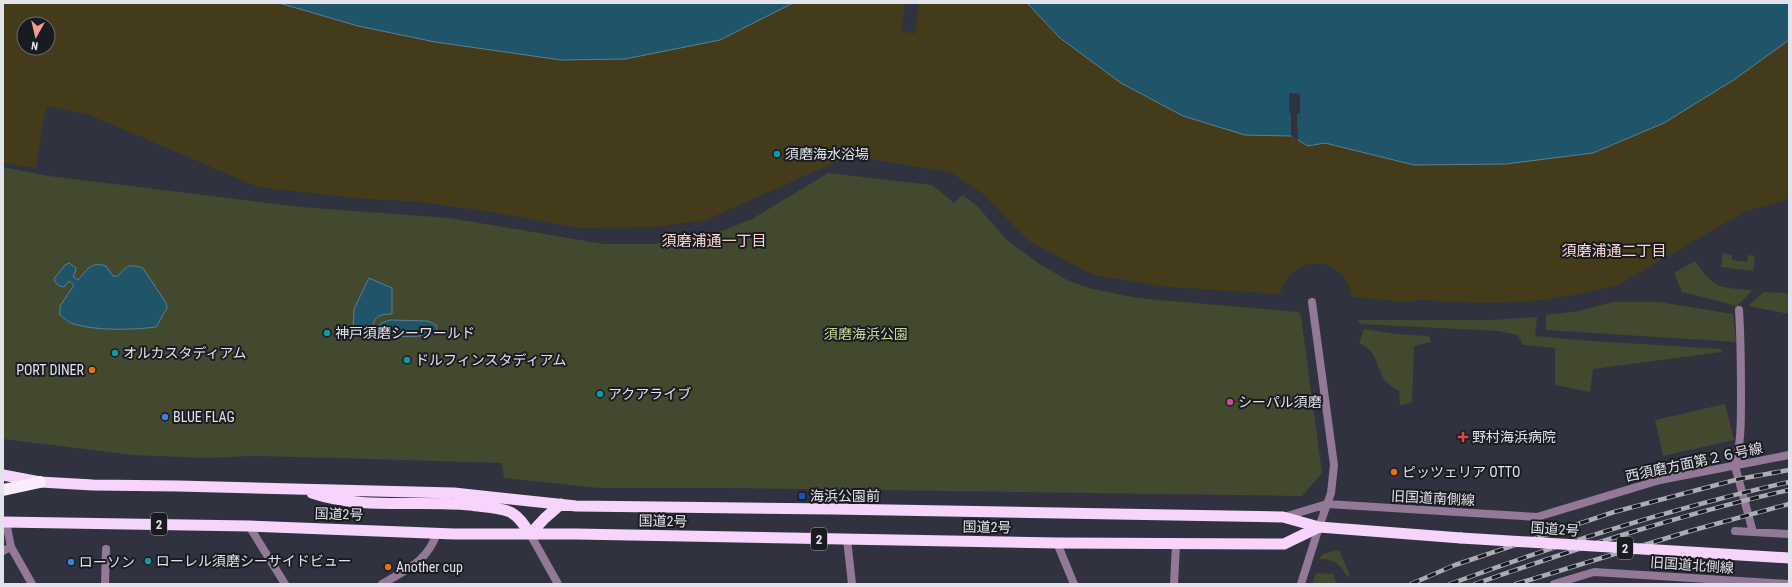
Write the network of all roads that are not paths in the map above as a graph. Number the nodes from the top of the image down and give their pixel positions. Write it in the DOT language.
graph roads {
  1 [pos="1312,302"];
  2 [pos="1739,310"];
  3 [pos="1789,455"];
  4 [pos="1735,466"];
  5 [pos="3,474"];
  6 [pos="40,482"];
  7 [pos="299,489"];
  8 [pos="3,490"];
  9 [pos="561,504"];
  10 [pos="1327,504"];
  11 [pos="1283,517"];
  12 [pos="1537,517"];
  13 [pos="5,522"];
  14 [pos="249,526"];
  15 [pos="1319,527"];
  16 [pos="1736,531"];
  17 [pos="1753,532"];
  18 [pos="437,533"];
  19 [pos="530,534"];
  20 [pos="1789,534"];
  21 [pos="847,539"];
  22 [pos="1057,543"];
  23 [pos="1176,544"];
  24 [pos="7,549"];
  25 [pos="106,549"];
  26 [pos="1789,558"];
  27 [pos="1738,582"];
  28 [pos="32,584"];
  29 [pos="105,584"];
  30 [pos="285,584"];
  31 [pos="382,584"];
  32 [pos="558,584"];
  33 [pos="852,584"];
  34 [pos="1074,584"];
  35 [pos="1174,584"];
  36 [pos="1301,584"];
  37 [pos="1554,584"];
  38 [pos="1789,584"];
  1 -- 10 [label="street"];
  2 -- 4 [label="street"];
  3 -- 4 [label="street, 西須磨方面第２６号線"];
  4 -- 12 [label="street, 西須磨方面第２６号線"];
  4 -- 17 [label="street"];
  5 -- 6 [label="highway, 国道2号 / 2"];
  6 -- 7 [label="highway, 国道2号 / 2"];
  6 -- 8 [label="highway"];
  7 -- 9 [label="highway, 国道2号 / 2"];
  7 -- 19 [label="highway, 2"];
  9 -- 11 [label="highway, 国道2号 / 2"];
  9 -- 19 [label="highway"];
  10 -- 11 [label="street"];
  10 -- 12 [label="street, 旧国道南側線"];
  10 -- 15 [label="street"];
  11 -- 15 [label="highway, 国道2号 / 2"];
  13 -- 14 [label="highway, 国道2号 / 2"];
  13 -- 24 [label="street"];
  14 -- 18 [label="highway, 国道2号 / 2"];
  14 -- 30 [label="street"];
  15 -- 23 [label="highway, 国道2号 / 2"];
  15 -- 26 [label="highway, 国道2号 / 2, bridge"];
  15 -- 36 [label="street"];
  16 -- 17 [label="street"];
  17 -- 20 [label="street"];
  18 -- 19 [label="highway, 国道2号 / 2"];
  18 -- 31 [label="street"];
  19 -- 21 [label="highway, 国道2号 / 2"];
  19 -- 32 [label="street"];
  21 -- 22 [label="highway, 国道2号 / 2"];
  21 -- 33 [label="street"];
  22 -- 23 [label="highway, 国道2号 / 2"];
  22 -- 34 [label="street"];
  23 -- 35 [label="street"];
  24 -- 28 [label="street"];
  25 -- 29 [label="street"];
  27 -- 37 [label="street, 旧国道北側線"];
  27 -- 38 [label="street, 旧国道北側線"];
}
